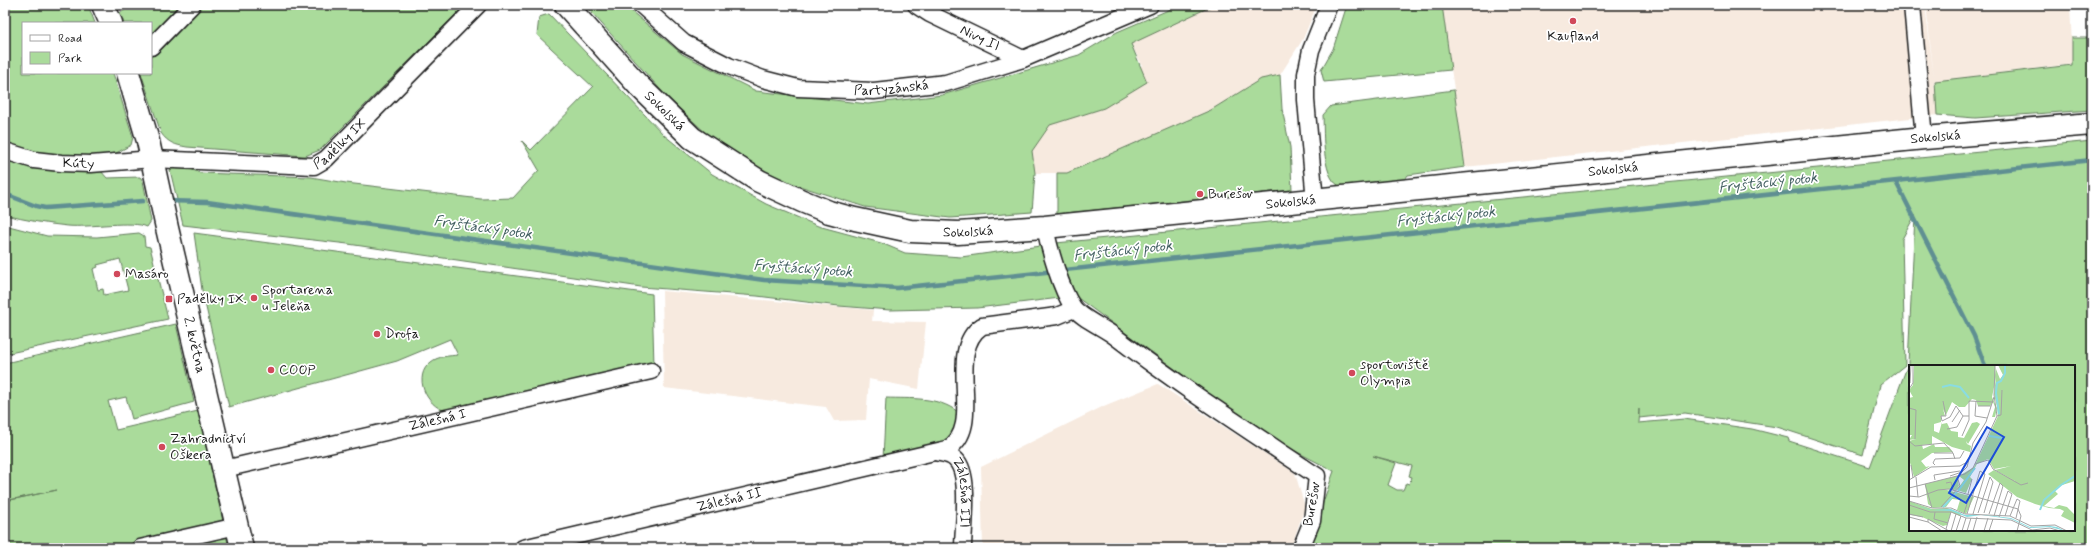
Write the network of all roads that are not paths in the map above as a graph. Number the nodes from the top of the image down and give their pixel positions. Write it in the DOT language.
graph roads {
  1 [pos="103,5"];
  2 [pos="192,5"];
  3 [pos="478,5"];
  4 [pos="566,5"];
  5 [pos="916,5"];
  6 [pos="1150,5"];
  7 [pos="1329,5"];
  8 [pos="1912,5"];
  9 [pos="642,6"];
  10 [pos="111,22"];
  11 [pos="152,45"];
  12 [pos="1023,59"];
  13 [pos="128,74"];
  14 [pos="2092,124"];
  15 [pos="1924,138"];
  16 [pos="5,151"];
  17 [pos="154,168"];
  18 [pos="1315,201"];
  19 [pos="1047,237"];
  20 [pos="1070,302"];
  21 [pos="651,371"];
  22 [pos="936,452"];
  23 [pos="224,469"];
  24 [pos="237,526"];
  25 [pos="140,548"];
  26 [pos="242,548"];
  27 [pos="523,548"];
  28 [pos="963,548"];
  29 [pos="1301,548"];
  1 -- 10 [label="main road"];
  2 -- 11 [label="street"];
  3 -- 17 [label="street, Padělky IX"];
  4 -- 19 [label="main road, Sokolská"];
  5 -- 12 [label="street, Nivy II"];
  6 -- 12 [label="street, Partyzánská"];
  7 -- 18 [label="street"];
  8 -- 15 [label="street"];
  9 -- 12 [label="street, Partyzánská"];
  13 -- 17 [label="main road, 2. května"];
  14 -- 15 [label="main road, Sokolská"];
  15 -- 18 [label="main road, Sokolská"];
  16 -- 17 [label="street, Kúty"];
  17 -- 23 [label="main road, 2. května"];
  18 -- 19 [label="main road, Sokolská"];
  19 -- 20 [label="street"];
  20 -- 22 [label="street, Zálešná II"];
  20 -- 29 [label="street, Burešov"];
  21 -- 23 [label="street, Zálešná I"];
  22 -- 27 [label="street, Zálešná II"];
  22 -- 28 [label="street, Zálešná III"];
  23 -- 24 [label="main road, 2. května"];
  24 -- 25 [label="street"];
  24 -- 26 [label="main road, 2. května"];
}
